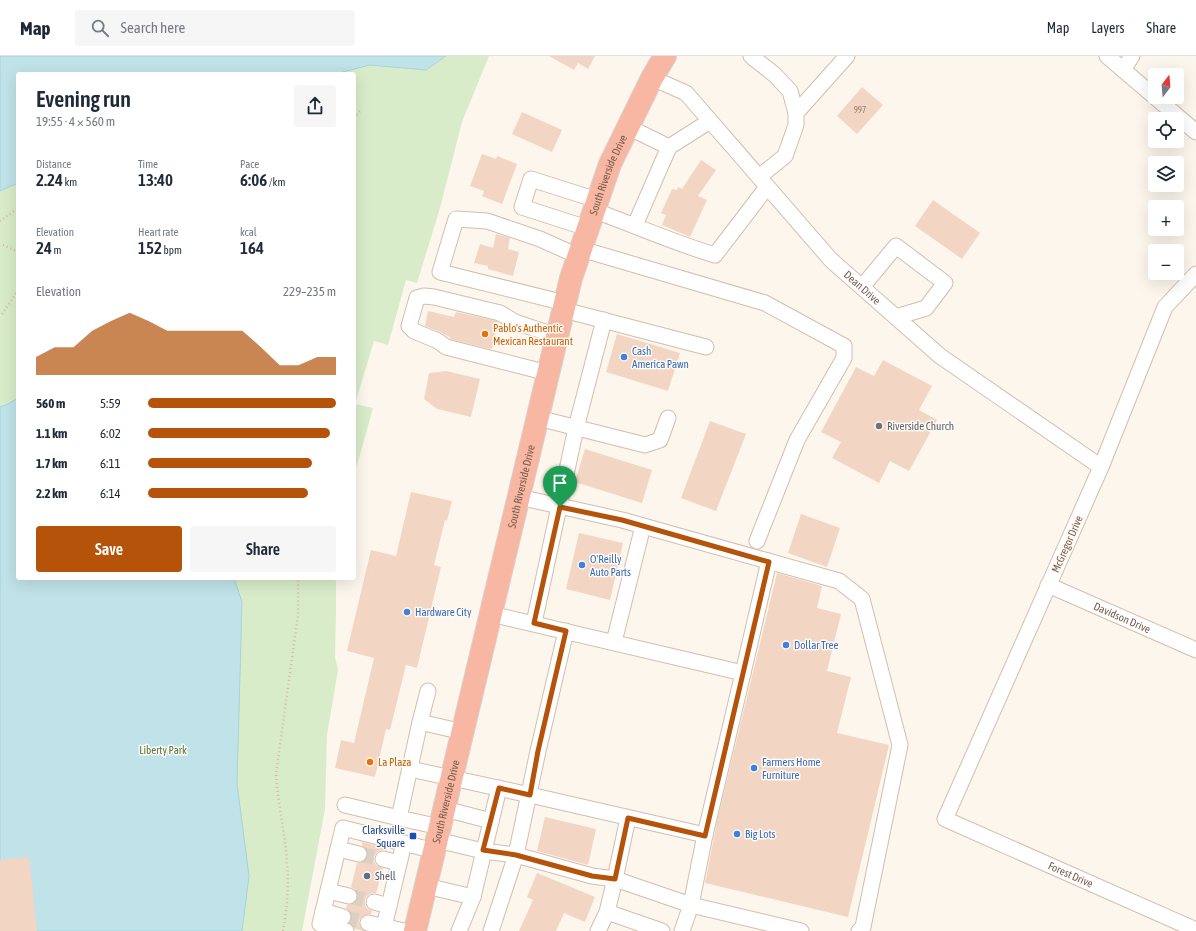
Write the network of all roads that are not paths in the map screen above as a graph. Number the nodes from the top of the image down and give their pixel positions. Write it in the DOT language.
graph roads {
  1 [pos="665,56"];
  2 [pos="751,56"];
  3 [pos="848,56"];
  4 [pos="1107,56"];
  5 [pos="1132,56"];
  6 [pos="1123,70"];
  7 [pos="652,78"];
  8 [pos="796,112"];
  9 [pos="710,121"];
  10 [pos="628,127"];
  11 [pos="1196,132"];
  12 [pos="669,147"];
  13 [pos="763,182"];
  14 [pos="592,213"];
  15 [pos="635,225"];
  16 [pos="579,253"];
  17 [pos="1196,274"];
  18 [pos="862,287"];
  19 [pos="564,306"];
  20 [pos="896,317"];
  21 [pos="604,320"];
  22 [pos="557,336"];
  23 [pos="706,347"];
  24 [pos="548,373"];
  25 [pos="538,418"];
  26 [pos="668,418"];
  27 [pos="576,428"];
  28 [pos="1100,467"];
  29 [pos="519,496"];
  30 [pos="560,507"];
  31 [pos="643,526"];
  32 [pos="758,541"];
  33 [pos="769,562"];
  34 [pos="1048,585"];
  35 [pos="491,614"];
  36 [pos="534,623"];
  37 [pos="566,631"];
  38 [pos="614,642"];
  39 [pos="1196,650"];
  40 [pos="743,672"];
  41 [pos="428,691"];
  42 [pos="420,722"];
  43 [pos="463,732"];
  44 [pos="410,769"];
  45 [pos="453,777"];
  46 [pos="499,788"];
  47 [pos="530,795"];
  48 [pos="345,805"];
  49 [pos="399,818"];
  50 [pos="628,818"];
  51 [pos="944,819"];
  52 [pos="491,821"];
  53 [pos="439,832"];
  54 [pos="705,836"];
  55 [pos="404,843"];
  56 [pos="338,849"];
  57 [pos="483,850"];
  58 [pos="358,854"];
  59 [pos="516,855"];
  60 [pos="384,859"];
  61 [pos="400,863"];
  62 [pos="615,879"];
  63 [pos="426,886"];
  64 [pos="328,891"];
  65 [pos="349,896"];
  66 [pos="473,897"];
  67 [pos="374,902"];
  68 [pos="691,905"];
  69 [pos="389,906"];
  70 [pos="607,912"];
  71 [pos="368,923"];
  72 [pos="345,924"];
  73 [pos="384,929"];
  74 [pos="1196,930"];
  75 [pos="404,931"];
  76 [pos="415,931"];
  77 [pos="459,931"];
  78 [pos="491,931"];
  79 [pos="598,931"];
  80 [pos="662,931"];
  81 [pos="682,931"];
  82 [pos="801,931"];
  83 [pos="859,931"];
  1 -- 7 [label="highway, South Riverside Drive"];
  2 -- 8 [label="street"];
  3 -- 8 [label="street"];
  4 -- 6 [label="street"];
  5 -- 6 [label="street"];
  6 -- 11 [label="street"];
  7 -- 9 [label="street, Dean Drive"];
  7 -- 10 [label="highway, South Riverside Drive"];
  8 -- 13 [label="street"];
  9 -- 12 [label="street"];
  9 -- 13 [label="street, Dean Drive"];
  10 -- 12 [label="street"];
  10 -- 14 [label="highway, South Riverside Drive"];
  12 -- 15 [label="street"];
  13 -- 15 [label="street"];
  13 -- 18 [label="street, Dean Drive"];
  14 -- 15 [label="street"];
  14 -- 16 [label="highway, South Riverside Drive"];
  16 -- 19 [label="highway, South Riverside Drive"];
  16 -- 19 [label="street"];
  16 -- 32 [label="street"];
  17 -- 28 [label="street, McGregor Drive"];
  18 -- 20 [label="street, Dean Drive"];
  18 -- 20 [label="street"];
  19 -- 21 [label="street"];
  19 -- 22 [label="highway, South Riverside Drive"];
  20 -- 28 [label="street, Dean Drive"];
  21 -- 23 [label="street"];
  21 -- 27 [label="street"];
  22 -- 24 [label="highway, South Riverside Drive"];
  22 -- 24 [label="street"];
  24 -- 25 [label="highway, South Riverside Drive"];
  25 -- 27 [label="street"];
  25 -- 29 [label="highway, South Riverside Drive"];
  26 -- 27 [label="street"];
  27 -- 30 [label="street"];
  28 -- 34 [label="street, McGregor Drive"];
  29 -- 30 [label="street"];
  29 -- 35 [label="highway, South Riverside Drive"];
  30 -- 31 [label="street"];
  30 -- 36 [label="street"];
  31 -- 33 [label="street"];
  31 -- 38 [label="street"];
  33 -- 40 [label="street"];
  33 -- 83 [label="street"];
  34 -- 39 [label="street, Davidson Drive"];
  34 -- 51 [label="street, McGregor Drive"];
  35 -- 36 [label="street"];
  35 -- 43 [label="highway, South Riverside Drive"];
  36 -- 37 [label="street"];
  37 -- 38 [label="street"];
  37 -- 47 [label="street"];
  38 -- 40 [label="street"];
  40 -- 54 [label="street"];
  41 -- 42 [label="street"];
  42 -- 43 [label="street"];
  42 -- 44 [label="street"];
  43 -- 45 [label="highway, South Riverside Drive"];
  44 -- 45 [label="street"];
  44 -- 49 [label="street"];
  45 -- 46 [label="street"];
  45 -- 53 [label="highway, South Riverside Drive"];
  46 -- 47 [label="street"];
  46 -- 52 [label="street"];
  47 -- 50 [label="street"];
  47 -- 59 [label="street"];
  48 -- 49 [label="street"];
  49 -- 53 [label="street"];
  50 -- 54 [label="street"];
  50 -- 62 [label="street"];
  51 -- 74 [label="street, Forest Drive"];
  52 -- 53 [label="street"];
  52 -- 57 [label="street"];
  53 -- 55 [label="street"];
  53 -- 57 [label="street"];
  53 -- 63 [label="highway, South Riverside Drive"];
  54 -- 68 [label="street"];
  55 -- 56 [label="street"];
  55 -- 61 [label="street"];
  56 -- 58 [label="street"];
  56 -- 64 [label="street"];
  57 -- 59 [label="street"];
  57 -- 66 [label="street"];
  59 -- 62 [label="street"];
  59 -- 78 [label="street"];
  60 -- 61 [label="street"];
  61 -- 69 [label="street"];
  62 -- 68 [label="street"];
  62 -- 70 [label="street"];
  63 -- 66 [label="street"];
  63 -- 76 [label="highway, South Riverside Drive"];
  64 -- 65 [label="street"];
  64 -- 72 [label="street"];
  66 -- 77 [label="street"];
  67 -- 69 [label="street"];
  68 -- 81 [label="street"];
  68 -- 82 [label="street"];
  69 -- 73 [label="street"];
  70 -- 79 [label="street"];
  70 -- 80 [label="street"];
  71 -- 73 [label="street"];
  73 -- 75 [label="street"];
}
